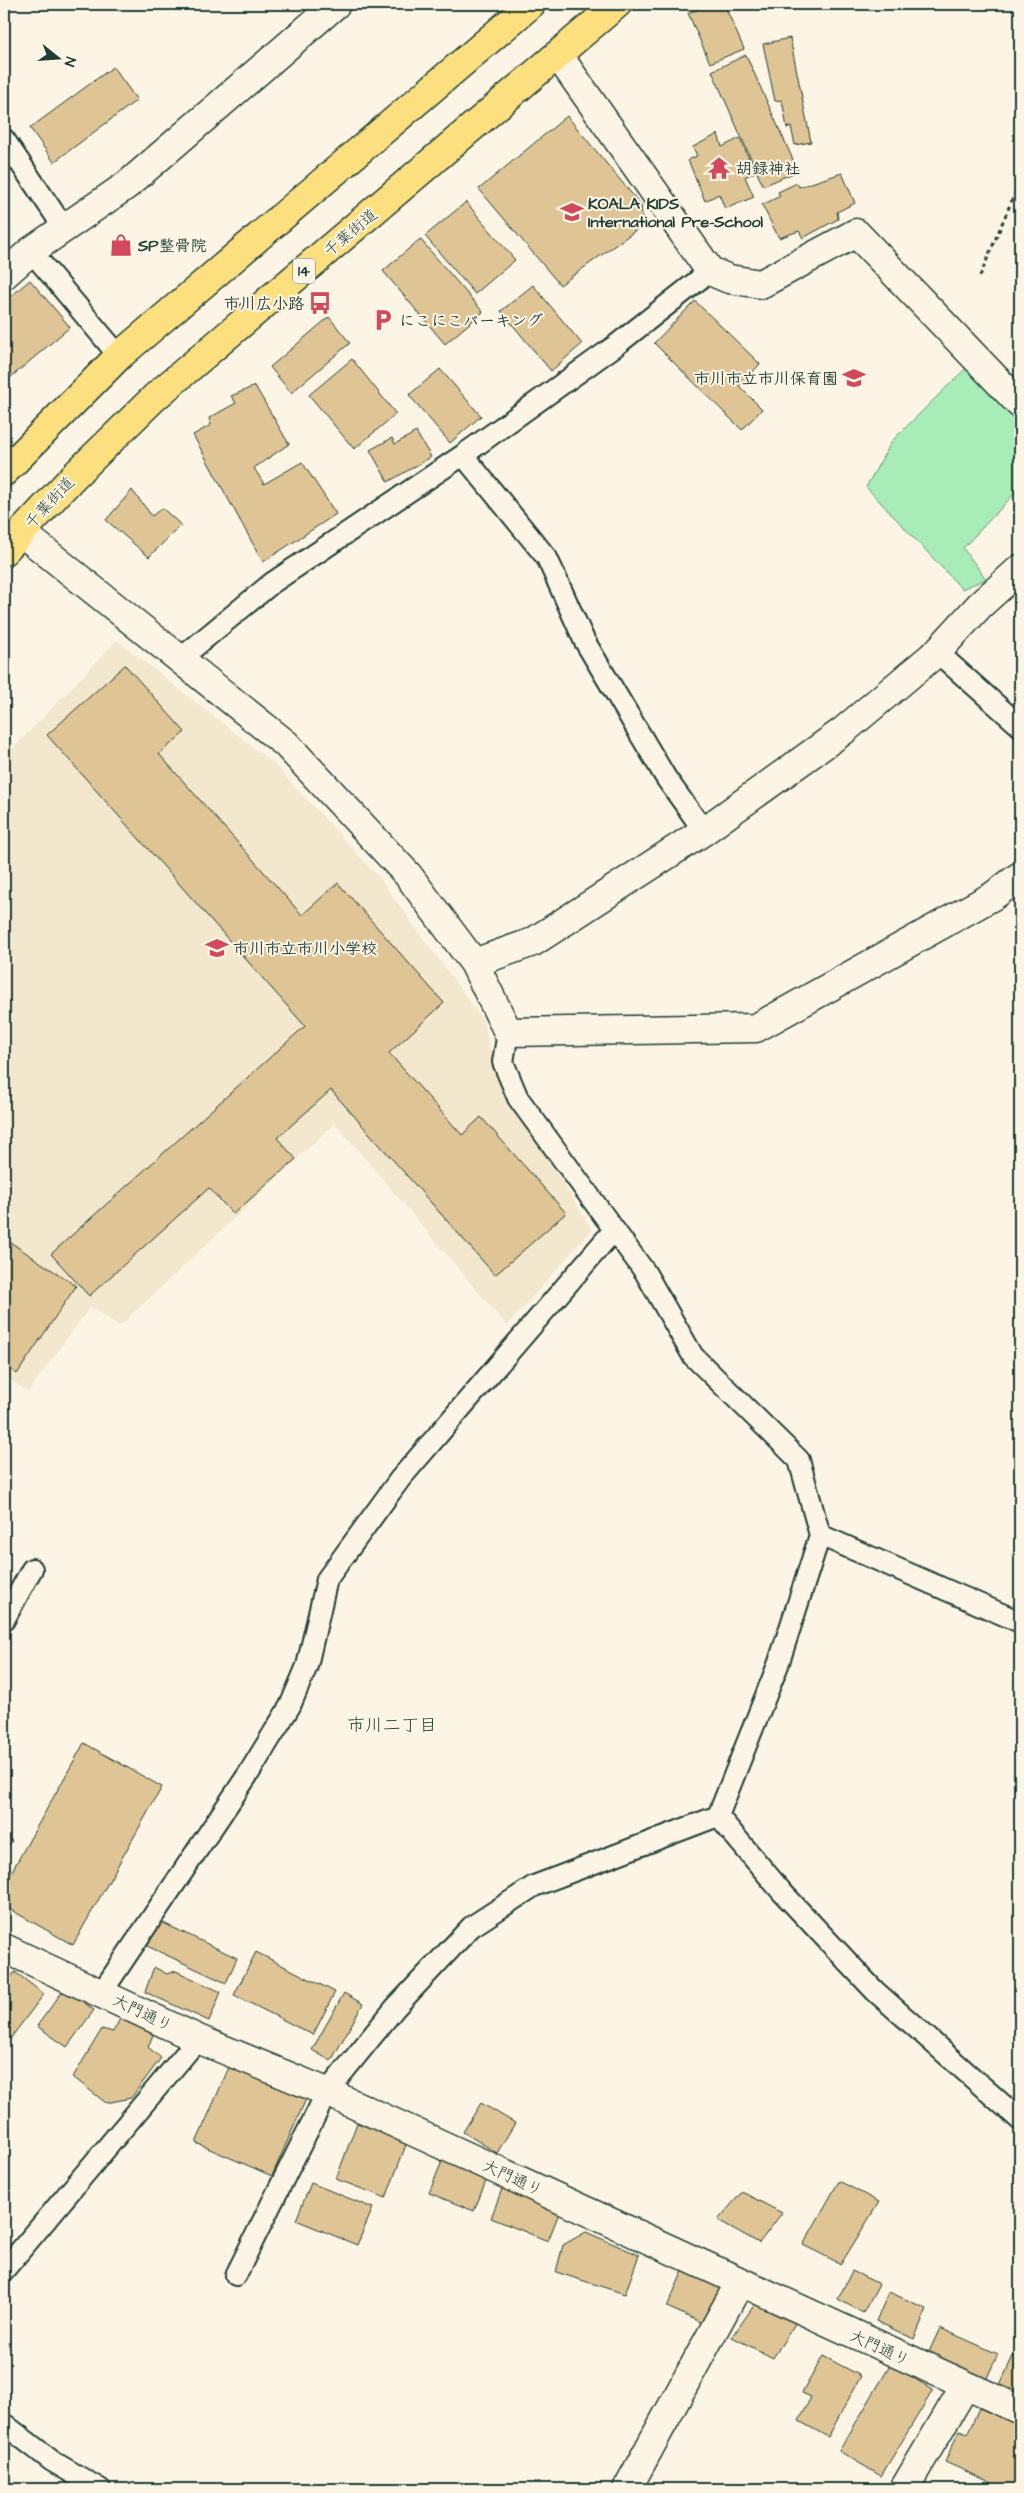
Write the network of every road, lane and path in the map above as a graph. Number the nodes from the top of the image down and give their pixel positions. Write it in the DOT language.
graph roads {
  1 [pos="336,4"];
  2 [pos="531,4"];
  3 [pos="617,4"];
  4 [pos="558,55"];
  5 [pos="4,139"];
  6 [pos="1020,182"];
  7 [pos="64,228"];
  8 [pos="31,251"];
  9 [pos="710,271"];
  10 [pos="4,274"];
  11 [pos="980,276"];
  12 [pos="119,356"];
  13 [pos="1020,404"];
  14 [pos="463,454"];
  15 [pos="4,472"];
  16 [pos="12,541"];
  17 [pos="1020,569"];
  18 [pos="937,652"];
  19 [pos="180,659"];
  20 [pos="1020,726"];
  21 [pos="704,831"];
  22 [pos="1020,876"];
  23 [pos="474,963"];
  24 [pos="508,1032"];
  25 [pos="614,1230"];
  26 [pos="820,1535"];
  27 [pos="32,1569"];
  28 [pos="4,1620"];
  29 [pos="1020,1622"];
  30 [pos="718,1816"];
  31 [pos="4,1948"];
  32 [pos="102,1992"];
  33 [pos="198,2039"];
  34 [pos="328,2092"];
  35 [pos="1020,2120"];
  36 [pos="4,2270"];
  37 [pos="236,2275"];
  38 [pos="740,2282"];
  39 [pos="965,2386"];
  40 [pos="1020,2410"];
  41 [pos="4,2424"];
  42 [pos="100,2489"];
  43 [pos="627,2489"];
  44 [pos="904,2489"];
  1 -- 7 [label="street"];
  2 -- 12 [label="highway"];
  3 -- 4 [label="highway, 千葉街道 / 14"];
  4 -- 9 [label="street"];
  4 -- 16 [label="highway, 千葉街道 / 14"];
  5 -- 7 [label="lane"];
  6 -- 11 [label="path"];
  7 -- 8 [label="street"];
  8 -- 10 [label="street"];
  8 -- 12 [label="lane"];
  9 -- 13 [label="street"];
  9 -- 14 [label="lane"];
  12 -- 15 [label="highway"];
  14 -- 19 [label="lane"];
  14 -- 21 [label="lane"];
  16 -- 19 [label="street"];
  17 -- 18 [label="street"];
  18 -- 20 [label="lane"];
  18 -- 21 [label="street"];
  19 -- 23 [label="street"];
  21 -- 23 [label="street"];
  22 -- 24 [label="street"];
  23 -- 24 [label="street"];
  24 -- 25 [label="lane"];
  25 -- 26 [label="lane"];
  25 -- 32 [label="lane"];
  26 -- 29 [label="lane"];
  26 -- 30 [label="lane"];
  27 -- 28 [label="lane"];
  30 -- 34 [label="lane"];
  30 -- 35 [label="lane"];
  31 -- 32 [label="street, 大門通り"];
  32 -- 33 [label="street, 大門通り"];
  33 -- 34 [label="street, 大門通り"];
  33 -- 36 [label="lane"];
  34 -- 37 [label="lane"];
  34 -- 38 [label="street, 大門通り"];
  38 -- 39 [label="street, 大門通り"];
  38 -- 43 [label="street"];
  39 -- 40 [label="street, 大門通り"];
  39 -- 44 [label="street"];
  41 -- 42 [label="lane"];
}
